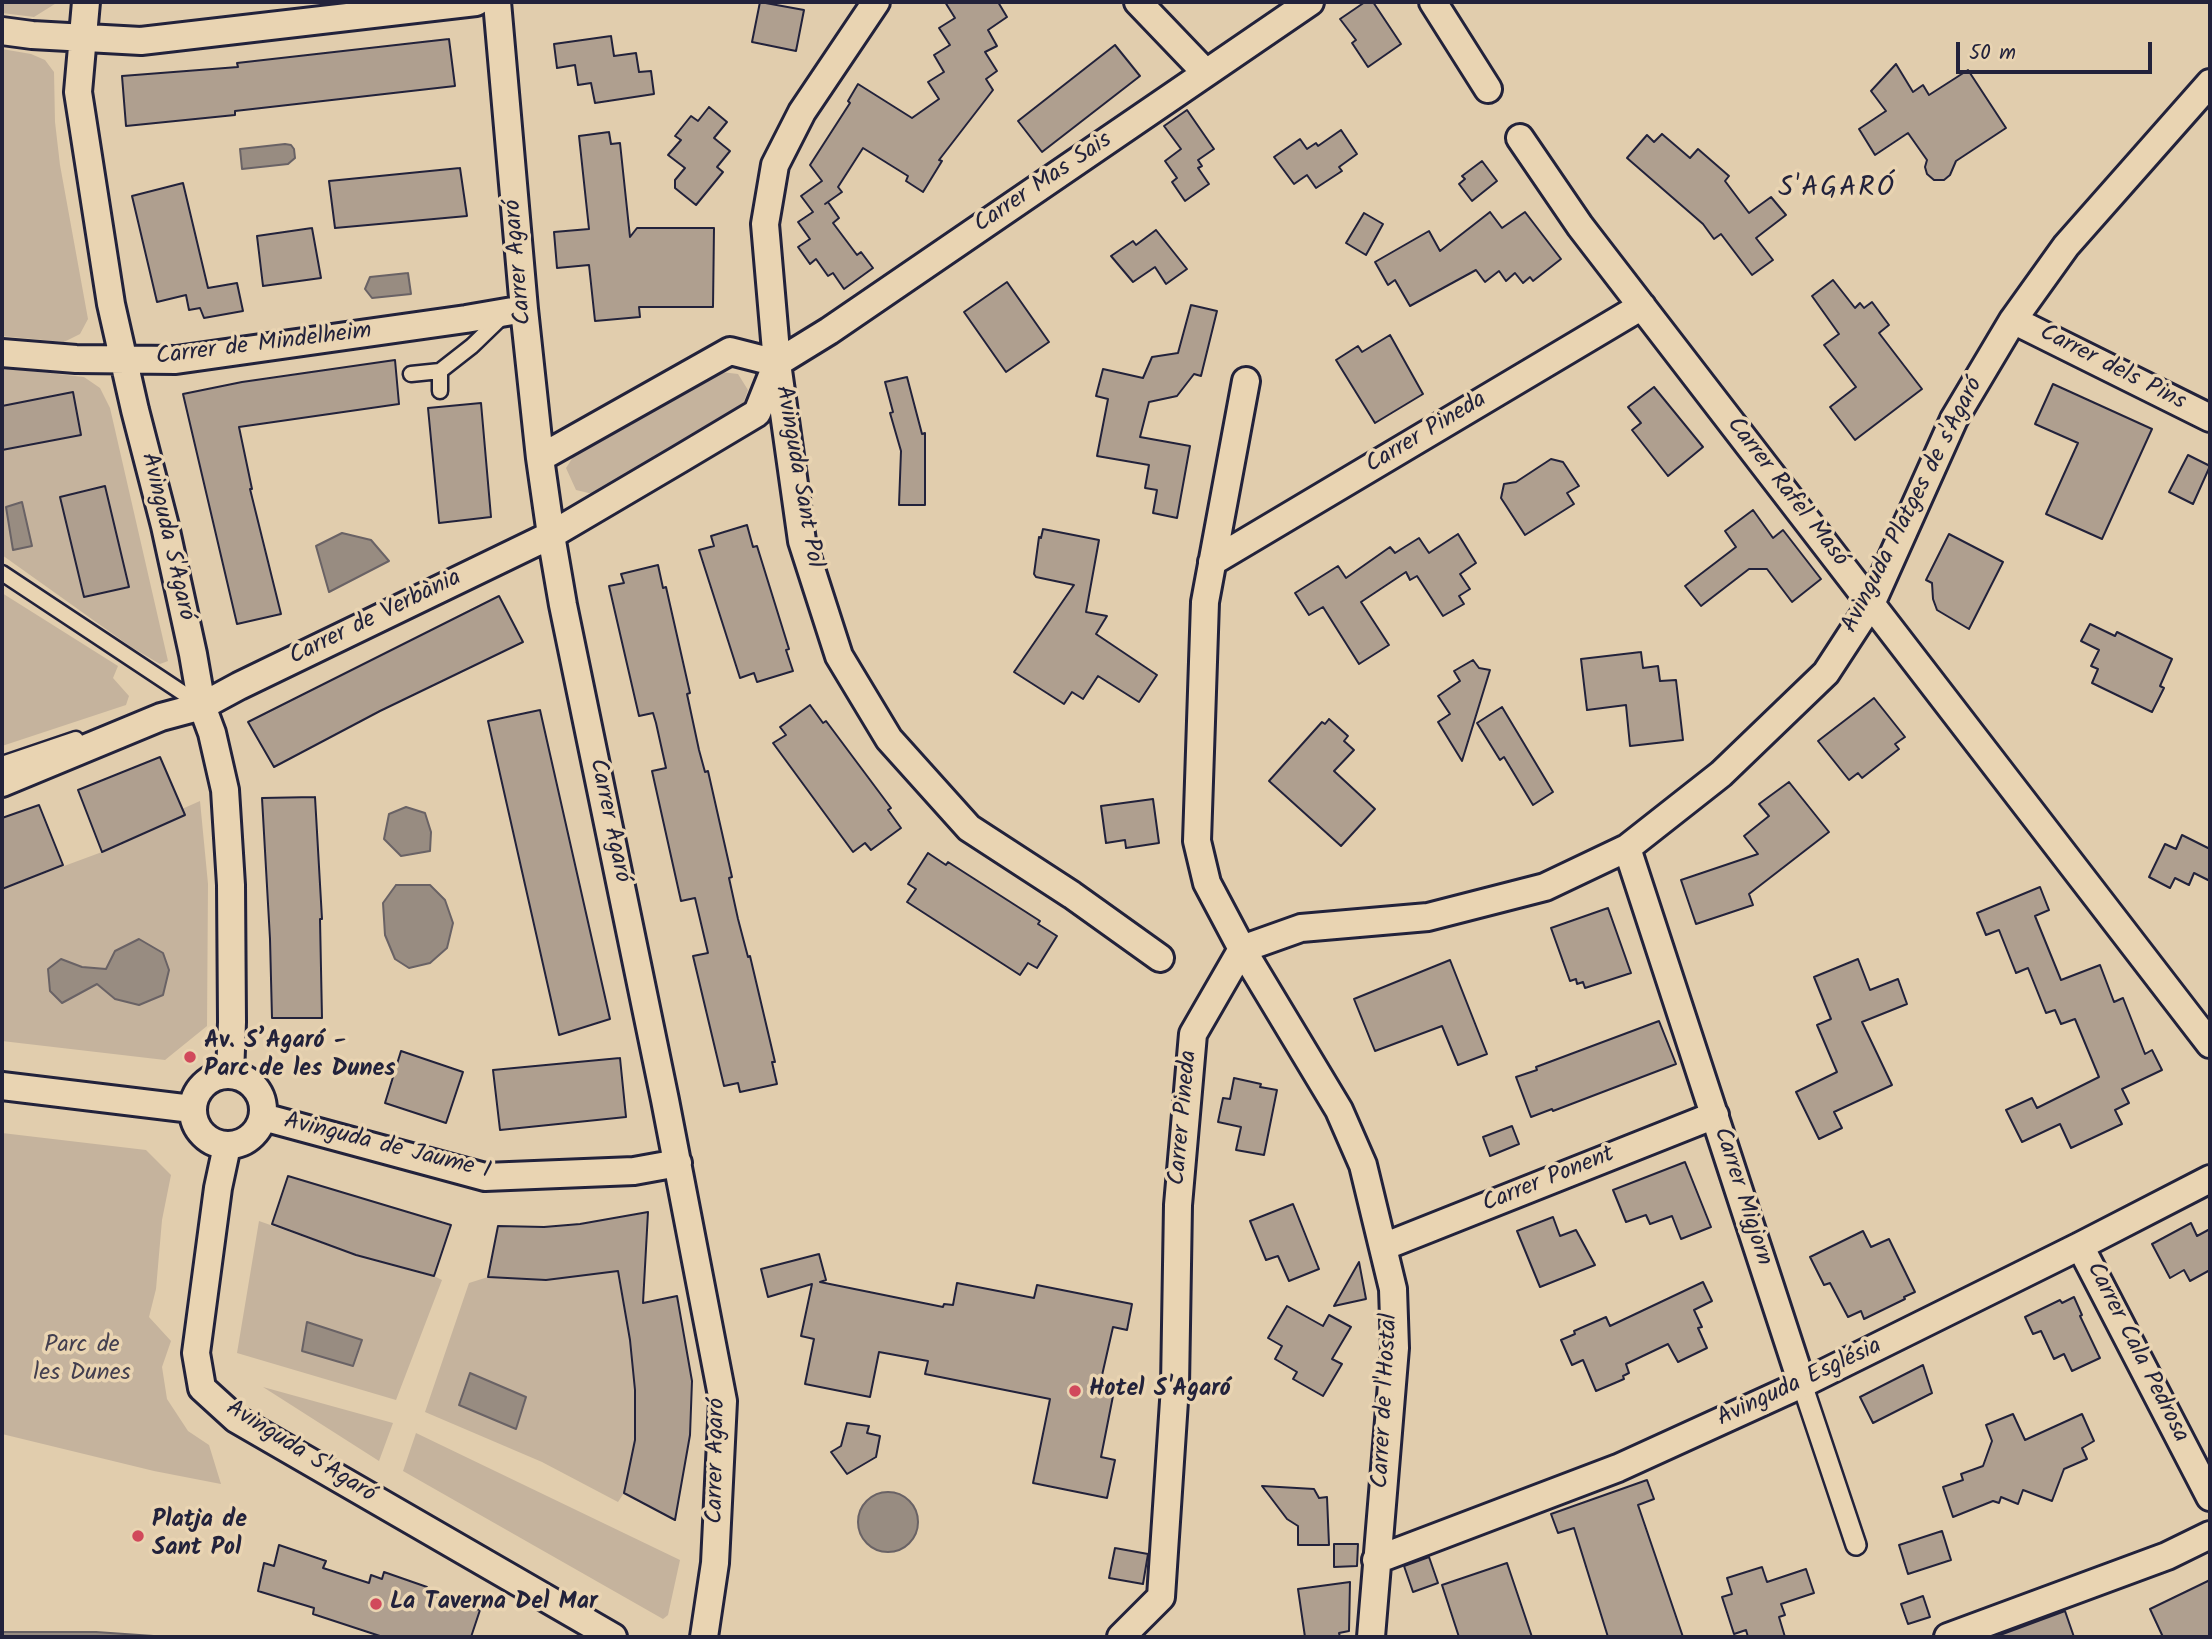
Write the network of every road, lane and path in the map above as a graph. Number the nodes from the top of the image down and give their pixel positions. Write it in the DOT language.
graph roads {
  1 [pos="86,2"];
  2 [pos="476,2"];
  3 [pos="497,2"];
  4 [pos="876,2"];
  5 [pos="1138,2"];
  6 [pos="1310,2"];
  7 [pos="1433,2"];
  8 [pos="2,31"];
  9 [pos="83,39"];
  10 [pos="1206,73"];
  11 [pos="2210,83"];
  12 [pos="1488,89"];
  13 [pos="1520,138"];
  14 [pos="1642,306"];
  15 [pos="515,311"];
  16 [pos="2013,320"];
  17 [pos="2,354"];
  18 [pos="124,361"];
  19 [pos="777,363"];
  20 [pos="440,370"];
  21 [pos="411,374"];
  22 [pos="1246,381"];
  23 [pos="440,391"];
  24 [pos="2210,418"];
  25 [pos="540,458"];
  26 [pos="551,535"];
  27 [pos="1212,562"];
  28 [pos="2,573"];
  29 [pos="1871,604"];
  30 [pos="202,706"];
  31 [pos="2,764"];
  32 [pos="2,783"];
  33 [pos="1627,848"];
  34 [pos="1242,949"];
  35 [pos="1160,958"];
  36 [pos="2210,1044"];
  37 [pos="230,1075"];
  38 [pos="2,1086"];
  39 [pos="192,1109"];
  40 [pos="1714,1115"];
  41 [pos="263,1117"];
  42 [pos="227,1146"];
  43 [pos="678,1163"];
  44 [pos="2210,1179"];
  45 [pos="2080,1246"];
  46 [pos="1383,1247"];
  47 [pos="1802,1384"];
  48 [pos="2210,1497"];
  49 [pos="2210,1535"];
  50 [pos="1856,1545"];
  51 [pos="1376,1560"];
  52 [pos="613,1637"];
  53 [pos="704,1637"];
  54 [pos="1121,1637"];
  55 [pos="1371,1637"];
  56 [pos="1948,1637"];
  1 -- 9 [label="street, Avinguda S'Agaró"];
  2 -- 9 [label="street"];
  3 -- 15 [label="street, Carrer Agaró"];
  4 -- 19 [label="street, Avinguda Sant Pol"];
  5 -- 10 [label="street"];
  6 -- 10 [label="street, Carrer Mas Sais"];
  7 -- 12 [label="street"];
  8 -- 9 [label="street"];
  9 -- 18 [label="street, Avinguda S'Agaró"];
  10 -- 19 [label="street, Carrer Mas Sais"];
  11 -- 16 [label="street, Avinguda Platges de s'Agaró"];
  13 -- 14 [label="street, Carrer Rafel Masó"];
  14 -- 27 [label="street, Carrer Pineda"];
  14 -- 29 [label="street, Carrer Rafel Masó"];
  15 -- 18 [label="street, Carrer de Mindelheim"];
  15 -- 20 [label="lane"];
  15 -- 25 [label="street, Carrer Agaró"];
  16 -- 24 [label="street, Carrer dels Pins"];
  16 -- 29 [label="street, Avinguda Platges de s'Agaró"];
  17 -- 18 [label="street, Carrer de Mindelheim"];
  18 -- 30 [label="street, Avinguda S'Agaró"];
  19 -- 25 [label="street"];
  19 -- 26 [label="street"];
  19 -- 35 [label="street, Avinguda Sant Pol"];
  20 -- 21 [label="lane"];
  20 -- 23 [label="lane"];
  22 -- 27 [label="street"];
  25 -- 26 [label="street, Carrer Agaró"];
  26 -- 30 [label="street, Carrer de Verbània"];
  26 -- 43 [label="street, Carrer Agaró"];
  27 -- 34 [label="street"];
  28 -- 30 [label="lane"];
  29 -- 33 [label="street, Avinguda Platges de s'Agaró"];
  29 -- 36 [label="street, Carrer Rafel Masó"];
  30 -- 31 [label="lane, Carrer de Verbània"];
  30 -- 32 [label="street, Carrer de Verbània"];
  30 -- 37 [label="street, Avinguda S'Agaró"];
  33 -- 34 [label="street, Avinguda Platges de s'Agaró"];
  33 -- 40 [label="street, Carrer Migjorn"];
  34 -- 46 [label="street, Carrer de l'Hostal"];
  34 -- 54 [label="street, Carrer Pineda"];
  37 -- 39 [label="street"];
  37 -- 41 [label="street"];
  38 -- 39 [label="street"];
  39 -- 42 [label="street"];
  40 -- 46 [label="street, Carrer Ponent"];
  40 -- 47 [label="street, Carrer Migjorn"];
  41 -- 42 [label="street"];
  41 -- 43 [label="street, Avinguda de Jaume I"];
  42 -- 52 [label="street, Avinguda S'Agaró"];
  43 -- 53 [label="street, Carrer Agaró"];
  44 -- 45 [label="street, Avinguda Església"];
  45 -- 47 [label="street, Avinguda Església"];
  45 -- 48 [label="street, Carrer Cala Pedrosa"];
  46 -- 51 [label="street, Carrer de l'Hostal"];
  47 -- 50 [label="street, Carrer Migjorn"];
  47 -- 51 [label="street, Avinguda Església"];
  49 -- 56 [label="street"];
  51 -- 55 [label="street, Carrer de l'Hostal"];
}
